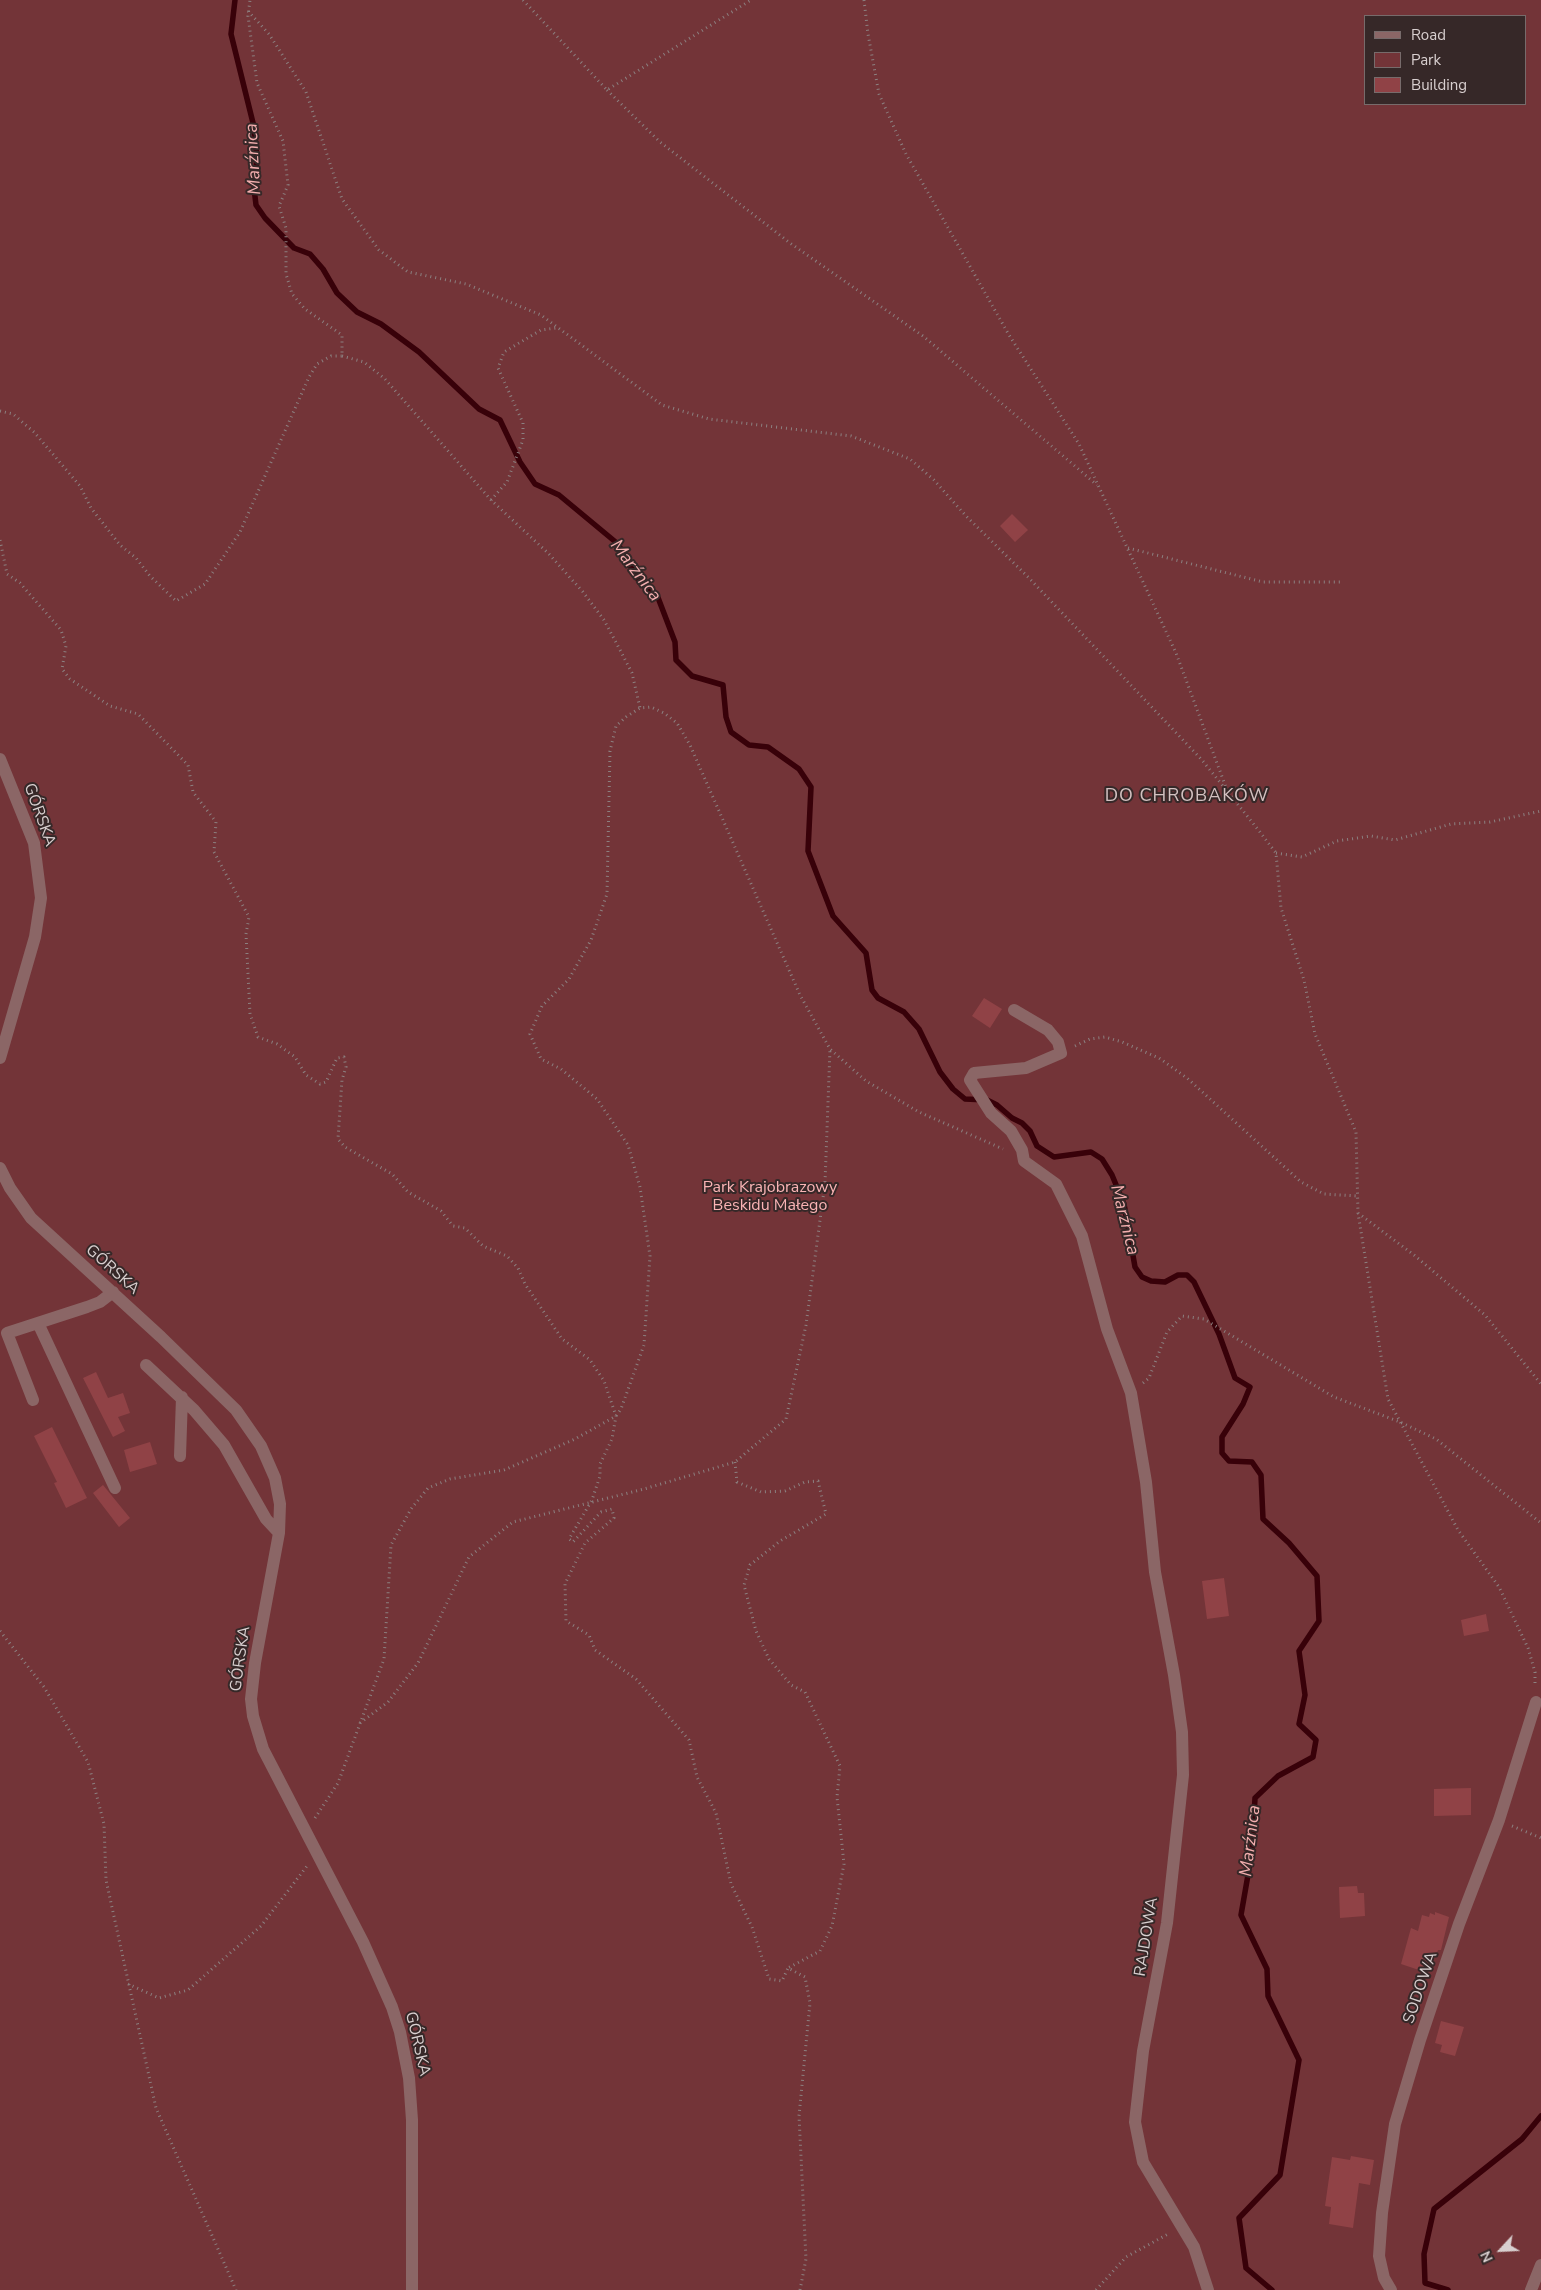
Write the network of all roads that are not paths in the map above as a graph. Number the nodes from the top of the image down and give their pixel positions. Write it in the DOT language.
graph roads {
  1 [pos="0,759"];
  2 [pos="1014,1010"];
  3 [pos="0,1058"];
  4 [pos="0,1168"];
  5 [pos="113,1292"];
  6 [pos="38,1323"];
  7 [pos="146,1365"];
  8 [pos="182,1397"];
  9 [pos="33,1400"];
  10 [pos="180,1456"];
  11 [pos="115,1488"];
  12 [pos="279,1533"];
  13 [pos="1536,1702"];
  14 [pos="1541,2265"];
  15 [pos="412,2290"];
  16 [pos="1208,2290"];
  17 [pos="1390,2290"];
  18 [pos="1532,2290"];
  1 -- 3 [label="street, GÓRSKA"];
  2 -- 16 [label="street, RAJDOWA"];
  4 -- 5 [label="street, GÓRSKA"];
  5 -- 6 [label="street"];
  5 -- 12 [label="street, GÓRSKA"];
  6 -- 9 [label="street"];
  6 -- 11 [label="street"];
  7 -- 8 [label="street"];
  8 -- 10 [label="street"];
  8 -- 12 [label="street"];
  12 -- 15 [label="street, GÓRSKA"];
  13 -- 17 [label="street, SODOWA"];
  14 -- 18 [label="street"];
}
